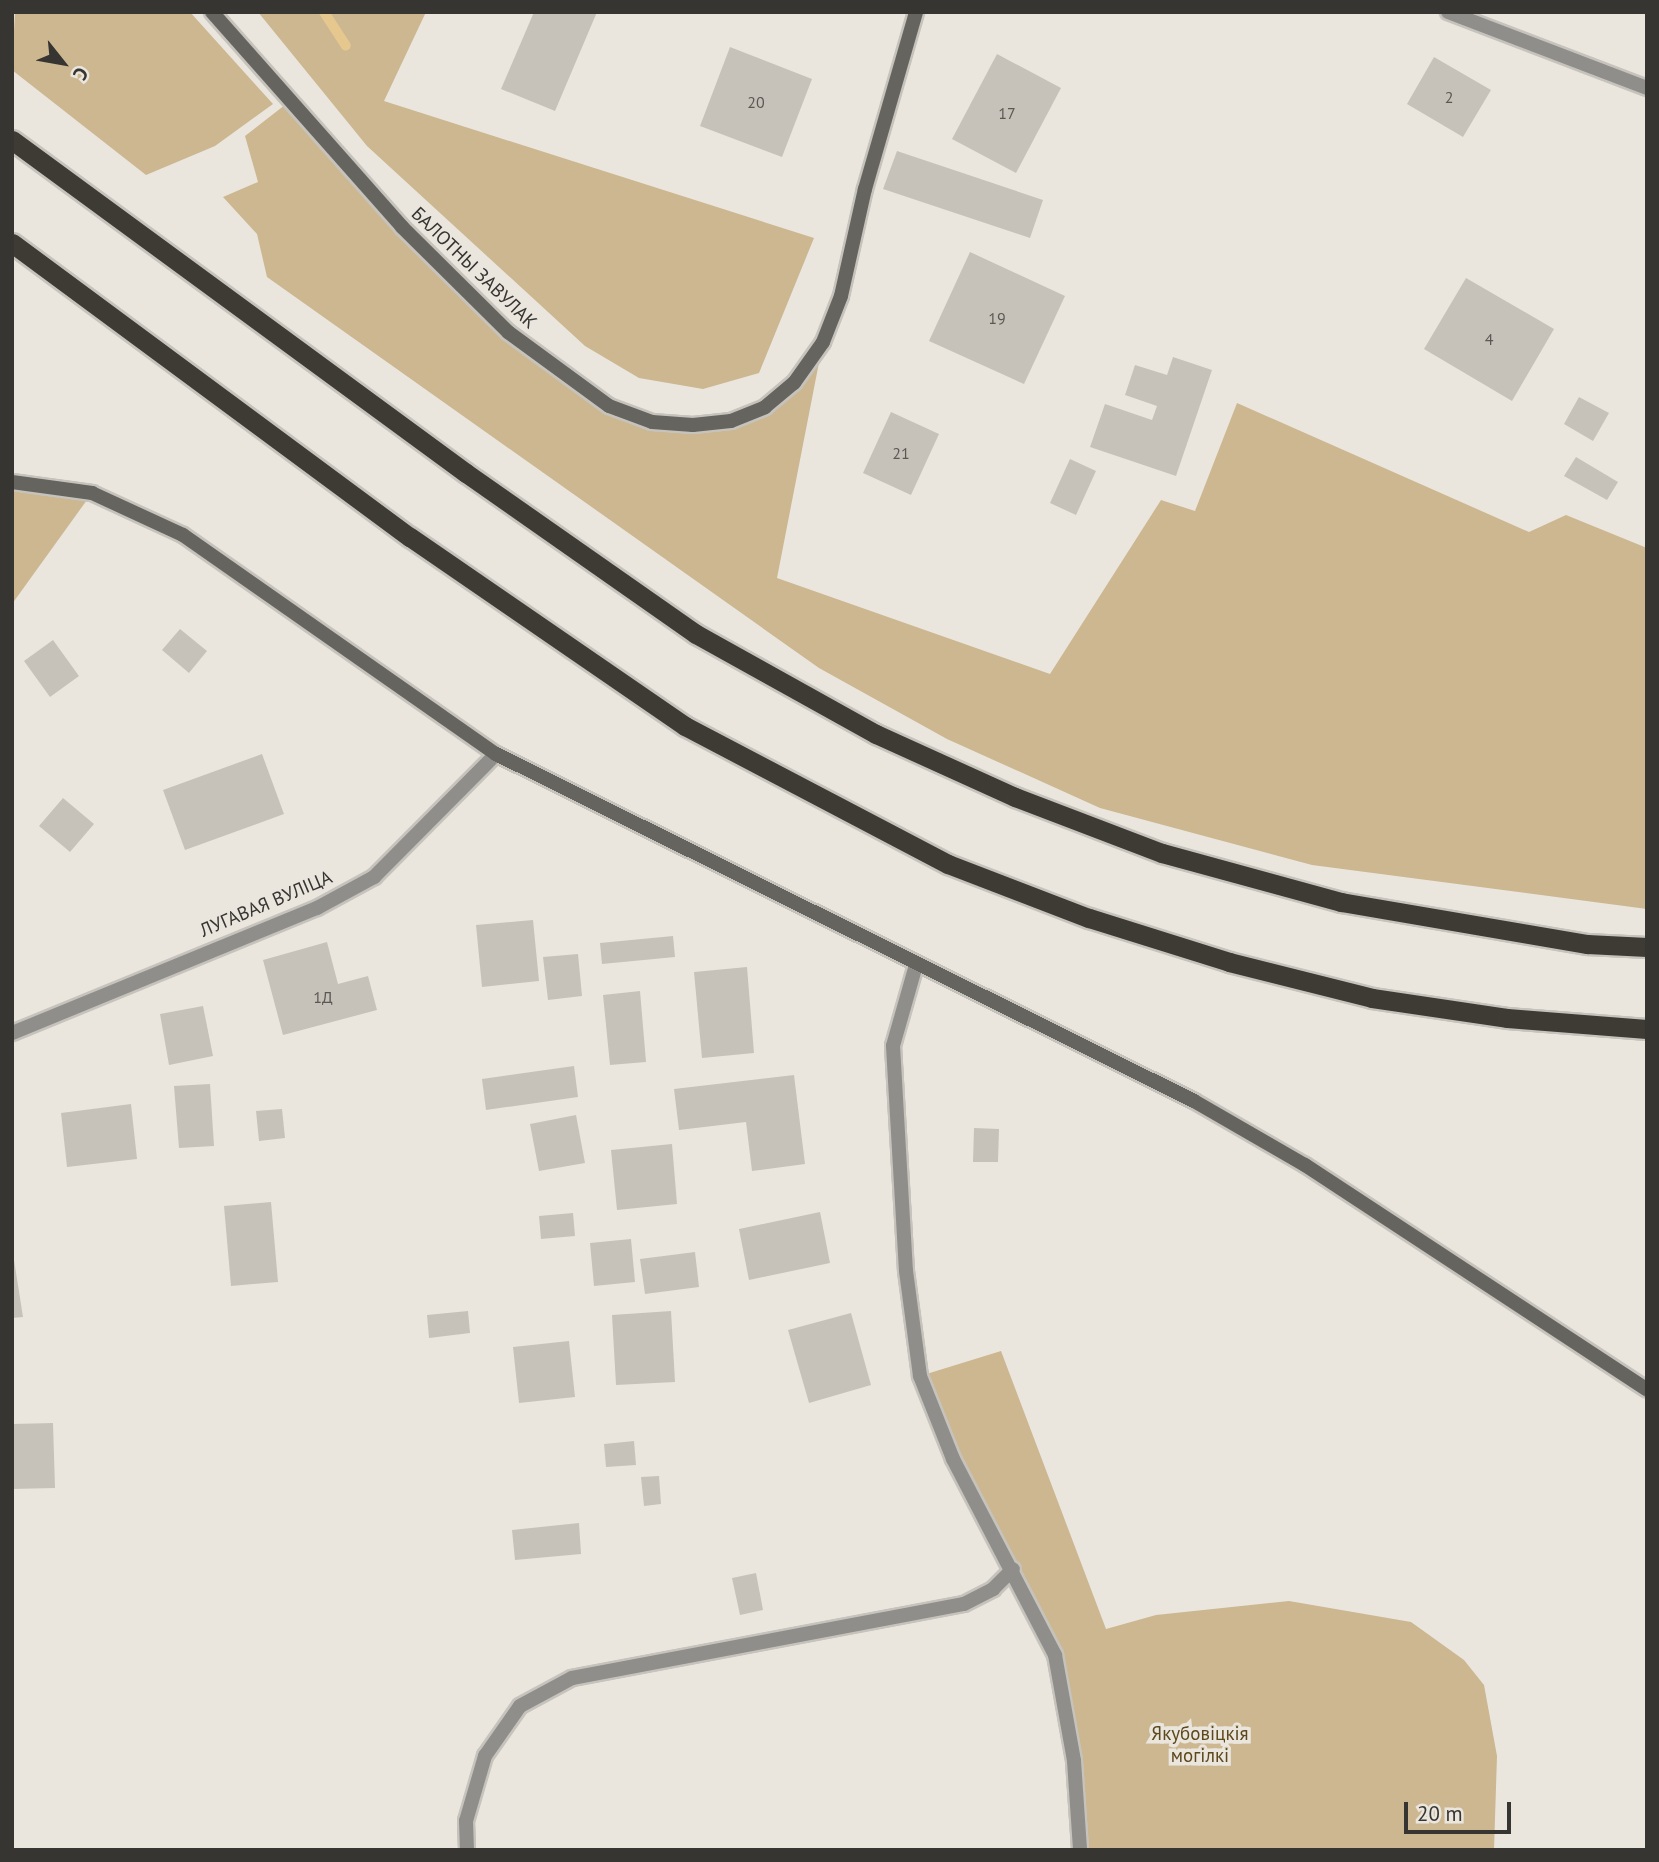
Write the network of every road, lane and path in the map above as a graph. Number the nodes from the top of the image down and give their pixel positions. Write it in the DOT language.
graph roads {
  1 [pos="212,12"];
  2 [pos="916,12"];
  3 [pos="1448,12"];
  4 [pos="1647,88"];
  5 [pos="16,143"];
  6 [pos="12,243"];
  7 [pos="12,482"];
  8 [pos="496,754"];
  9 [pos="1647,947"];
  10 [pos="916,965"];
  11 [pos="1647,1029"];
  12 [pos="12,1032"];
  13 [pos="1647,1390"];
  14 [pos="1013,1569"];
  15 [pos="467,1850"];
  16 [pos="1080,1850"];
  1 -- 2 [label="main road, БАЛОТНЫ ЗАВУЛАК"];
  3 -- 4 [label="street"];
  5 -- 9 [label="highway"];
  6 -- 11 [label="highway"];
  7 -- 8 [label="main road"];
  8 -- 10 [label="main road"];
  8 -- 12 [label="street, ЛУГАВАЯ ВУЛІЦА"];
  10 -- 13 [label="main road"];
  10 -- 14 [label="street"];
  14 -- 15 [label="street"];
  14 -- 16 [label="street"];
}
